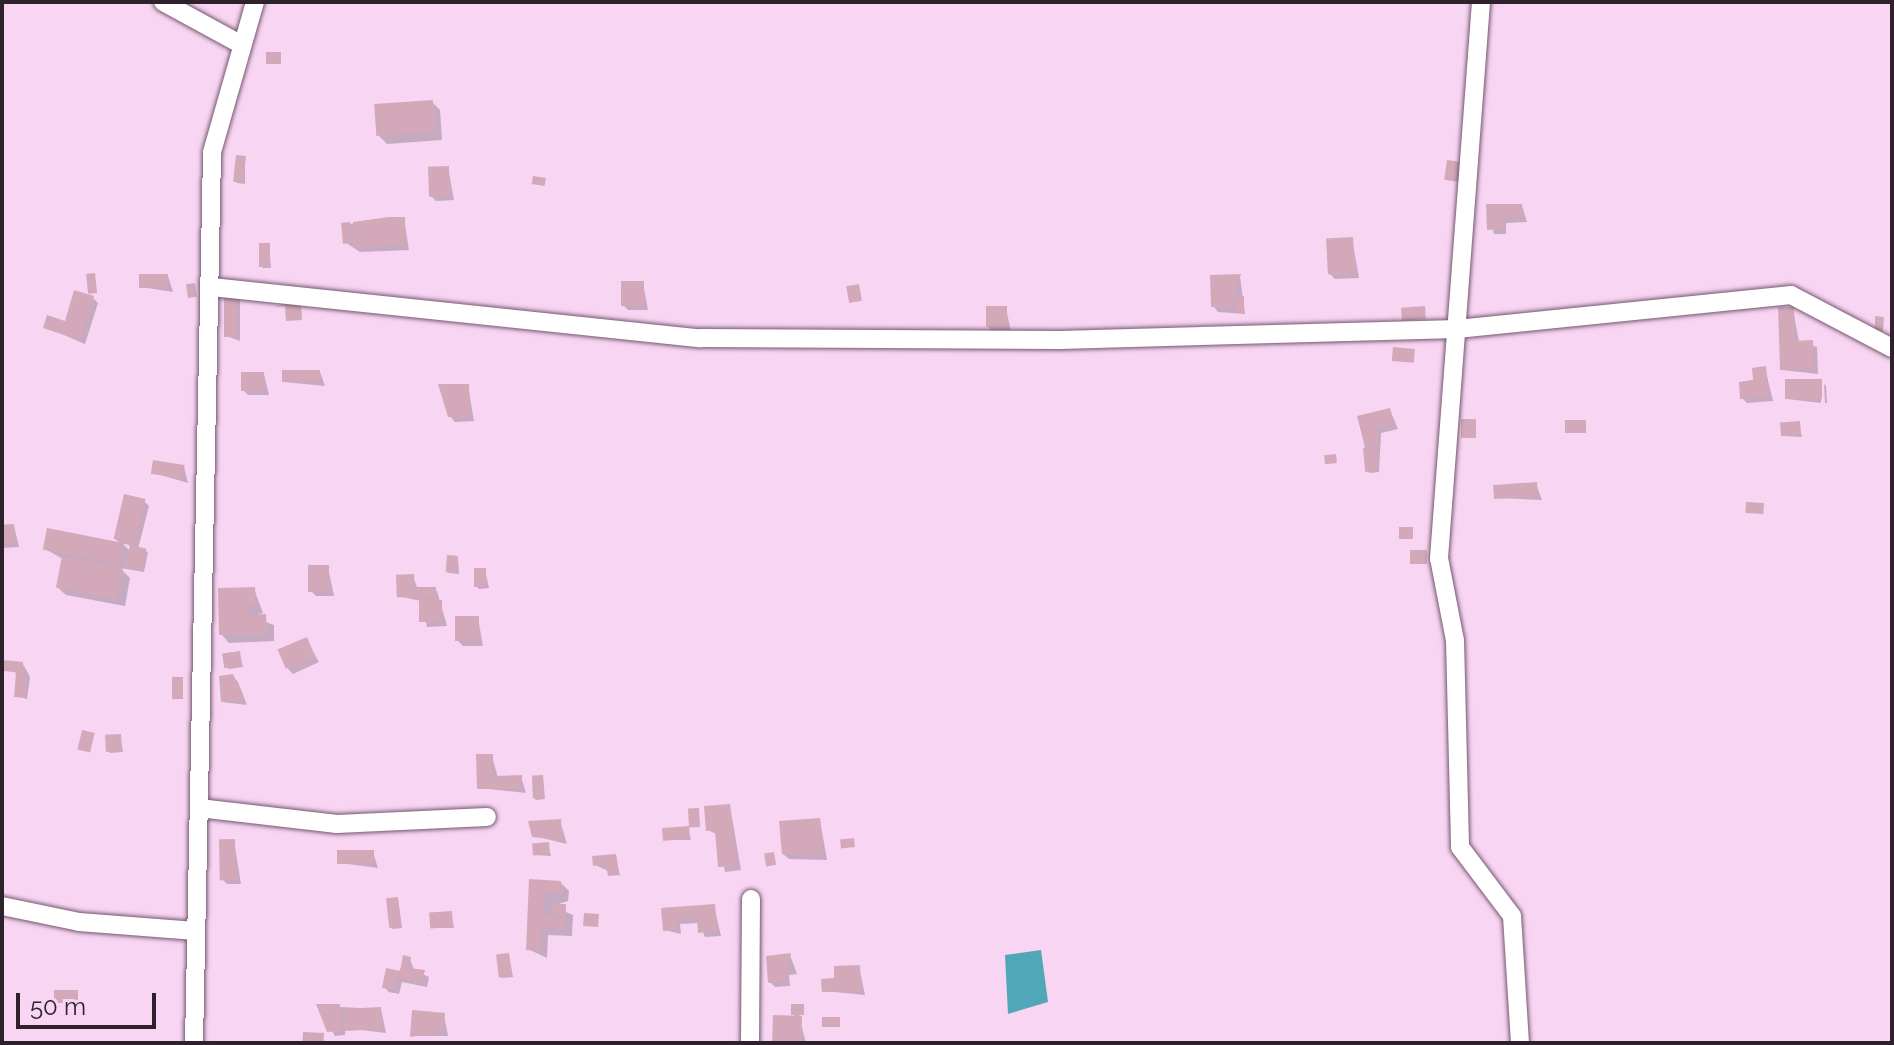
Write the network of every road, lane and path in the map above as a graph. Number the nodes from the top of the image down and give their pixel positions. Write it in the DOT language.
graph roads {
  1 [pos="163,2"];
  2 [pos="255,2"];
  3 [pos="1481,2"];
  4 [pos="240,44"];
  5 [pos="211,287"];
  6 [pos="1457,329"];
  7 [pos="1892,348"];
  8 [pos="199,808"];
  9 [pos="487,817"];
  10 [pos="751,899"];
  11 [pos="2,906"];
  12 [pos="196,931"];
  13 [pos="194,1043"];
  14 [pos="750,1043"];
  15 [pos="1520,1043"];
  1 -- 4 [label="street"];
  2 -- 4 [label="street"];
  3 -- 6 [label="street"];
  4 -- 5 [label="street"];
  5 -- 6 [label="street"];
  5 -- 8 [label="street"];
  6 -- 7 [label="street"];
  6 -- 15 [label="street"];
  8 -- 9 [label="street"];
  8 -- 12 [label="street"];
  10 -- 14 [label="street"];
  11 -- 12 [label="street"];
  12 -- 13 [label="street"];
}
